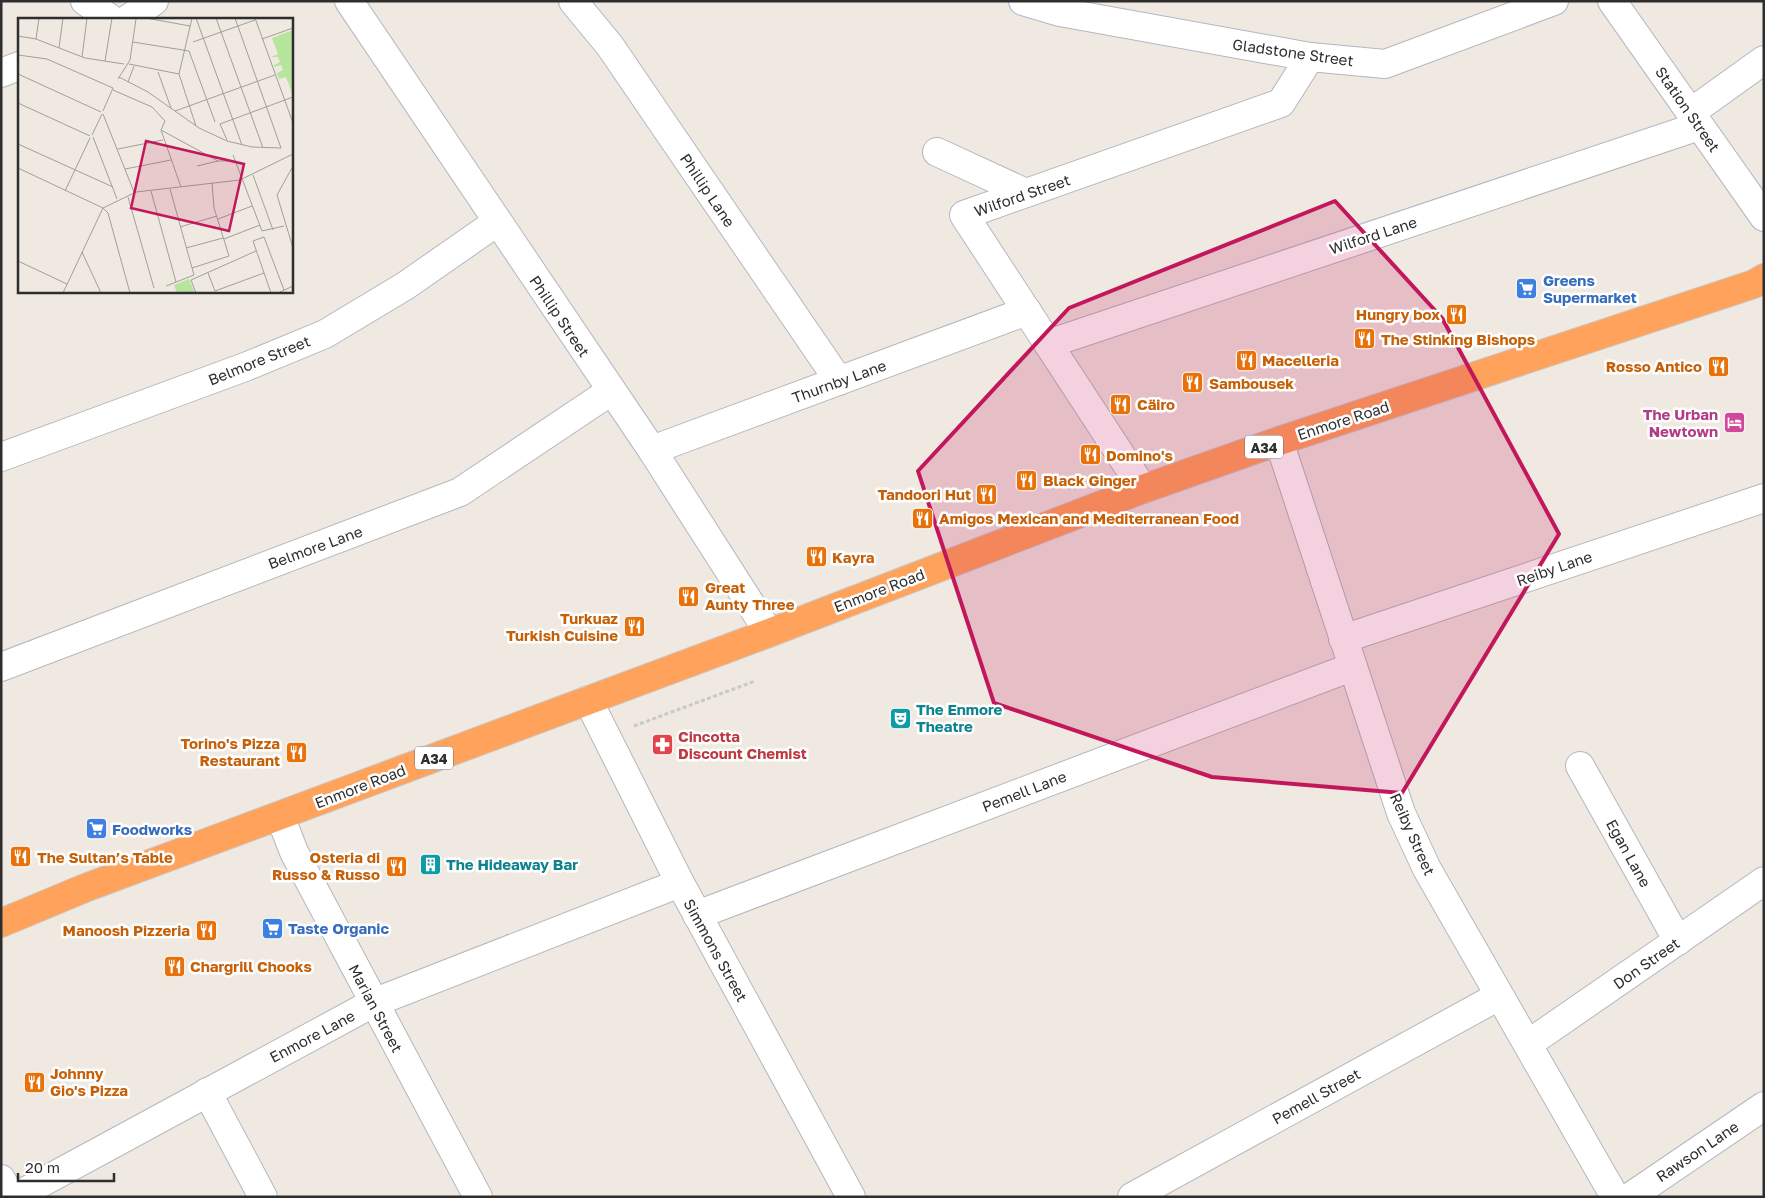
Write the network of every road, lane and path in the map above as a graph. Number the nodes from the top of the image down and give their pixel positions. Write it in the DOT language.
graph roads {
  1 [pos="85,1"];
  2 [pos="154,1"];
  3 [pos="349,1"];
  4 [pos="573,1"];
  5 [pos="1024,1"];
  6 [pos="1554,1"];
  7 [pos="1612,1"];
  8 [pos="110,18"];
  9 [pos="129,18"];
  10 [pos="1310,57"];
  11 [pos="1764,60"];
  12 [pos="18,66"];
  13 [pos="1,73"];
  14 [pos="1695,120"];
  15 [pos="938,152"];
  16 [pos="1026,193"];
  17 [pos="1764,216"];
  18 [pos="497,222"];
  19 [pos="1764,278"];
  20 [pos="1026,311"];
  21 [pos="1048,344"];
  22 [pos="838,381"];
  23 [pos="611,392"];
  24 [pos="1279,441"];
  25 [pos="652,450"];
  26 [pos="1,457"];
  27 [pos="1143,489"];
  28 [pos="1764,498"];
  29 [pos="769,633"];
  30 [pos="1344,639"];
  31 [pos="1,667"];
  32 [pos="1352,667"];
  33 [pos="755,681"];
  34 [pos="588,700"];
  35 [pos="626,730"];
  36 [pos="1580,766"];
  37 [pos="280,816"];
  38 [pos="1764,881"];
  39 [pos="680,883"];
  40 [pos="697,914"];
  41 [pos="1,924"];
  42 [pos="1678,941"];
  43 [pos="1499,996"];
  44 [pos="373,1004"];
  45 [pos="1528,1044"];
  46 [pos="207,1092"];
  47 [pos="1764,1106"];
  48 [pos="1,1179"];
  49 [pos="11,1197"];
  50 [pos="15,1197"];
  51 [pos="264,1197"];
  52 [pos="478,1197"];
  53 [pos="851,1197"];
  54 [pos="1132,1197"];
  55 [pos="1615,1197"];
  56 [pos="1630,1197"];
  1 -- 8 [label="street"];
  2 -- 9 [label="street"];
  3 -- 18 [label="street, Phillip Street"];
  4 -- 22 [label="street, Phillip Lane"];
  5 -- 10 [label="street, Gladstone Street"];
  6 -- 10 [label="street, Gladstone Street"];
  7 -- 14 [label="street, Station Street"];
  10 -- 16 [label="street, Wilford Street"];
  11 -- 14 [label="street, Wilford Lane"];
  12 -- 13 [label="street"];
  14 -- 17 [label="street, Station Street"];
  14 -- 21 [label="street, Wilford Lane"];
  15 -- 16 [label="street"];
  16 -- 20 [label="street, Wilford Street"];
  18 -- 23 [label="street, Phillip Street"];
  18 -- 26 [label="street, Belmore Street"];
  19 -- 24 [label="highway, Enmore Road / A34"];
  20 -- 21 [label="street, Wilford Street"];
  20 -- 22 [label="street, Thurnby Lane"];
  21 -- 27 [label="street, Wilford Street"];
  22 -- 25 [label="street, Thurnby Lane"];
  23 -- 25 [label="street, Phillip Street"];
  23 -- 31 [label="street, Belmore Lane"];
  24 -- 27 [label="highway, Enmore Road / A34"];
  24 -- 30 [label="street, Reiby Street"];
  25 -- 29 [label="street, Phillip Street"];
  27 -- 29 [label="highway, Enmore Road / A34"];
  28 -- 30 [label="street, Reiby Lane"];
  29 -- 34 [label="highway, Enmore Road / A34"];
  30 -- 32 [label="street, Reiby Street"];
  32 -- 40 [label="street, Pemell Lane"];
  32 -- 43 [label="street, Reiby Street"];
  33 -- 35 [label="path"];
  34 -- 37 [label="highway, Enmore Road / A34"];
  34 -- 39 [label="street, Simmons Street"];
  36 -- 42 [label="street, Egan Lane"];
  37 -- 41 [label="highway, Enmore Road / A34"];
  37 -- 44 [label="street, Marian Street"];
  38 -- 42 [label="street, Don Street"];
  39 -- 40 [label="street, Simmons Street"];
  39 -- 44 [label="street, Enmore Lane"];
  40 -- 53 [label="street, Simmons Street"];
  42 -- 45 [label="street, Don Street"];
  43 -- 45 [label="street, Reiby Street"];
  43 -- 54 [label="street, Pemell Street"];
  44 -- 46 [label="street, Enmore Lane"];
  44 -- 52 [label="street, Marian Street"];
  45 -- 55 [label="street, Reiby Street"];
  46 -- 50 [label="street, Enmore Lane"];
  46 -- 51 [label="street"];
  47 -- 56 [label="street, Rawson Lane"];
  48 -- 49 [label="street"];
}
